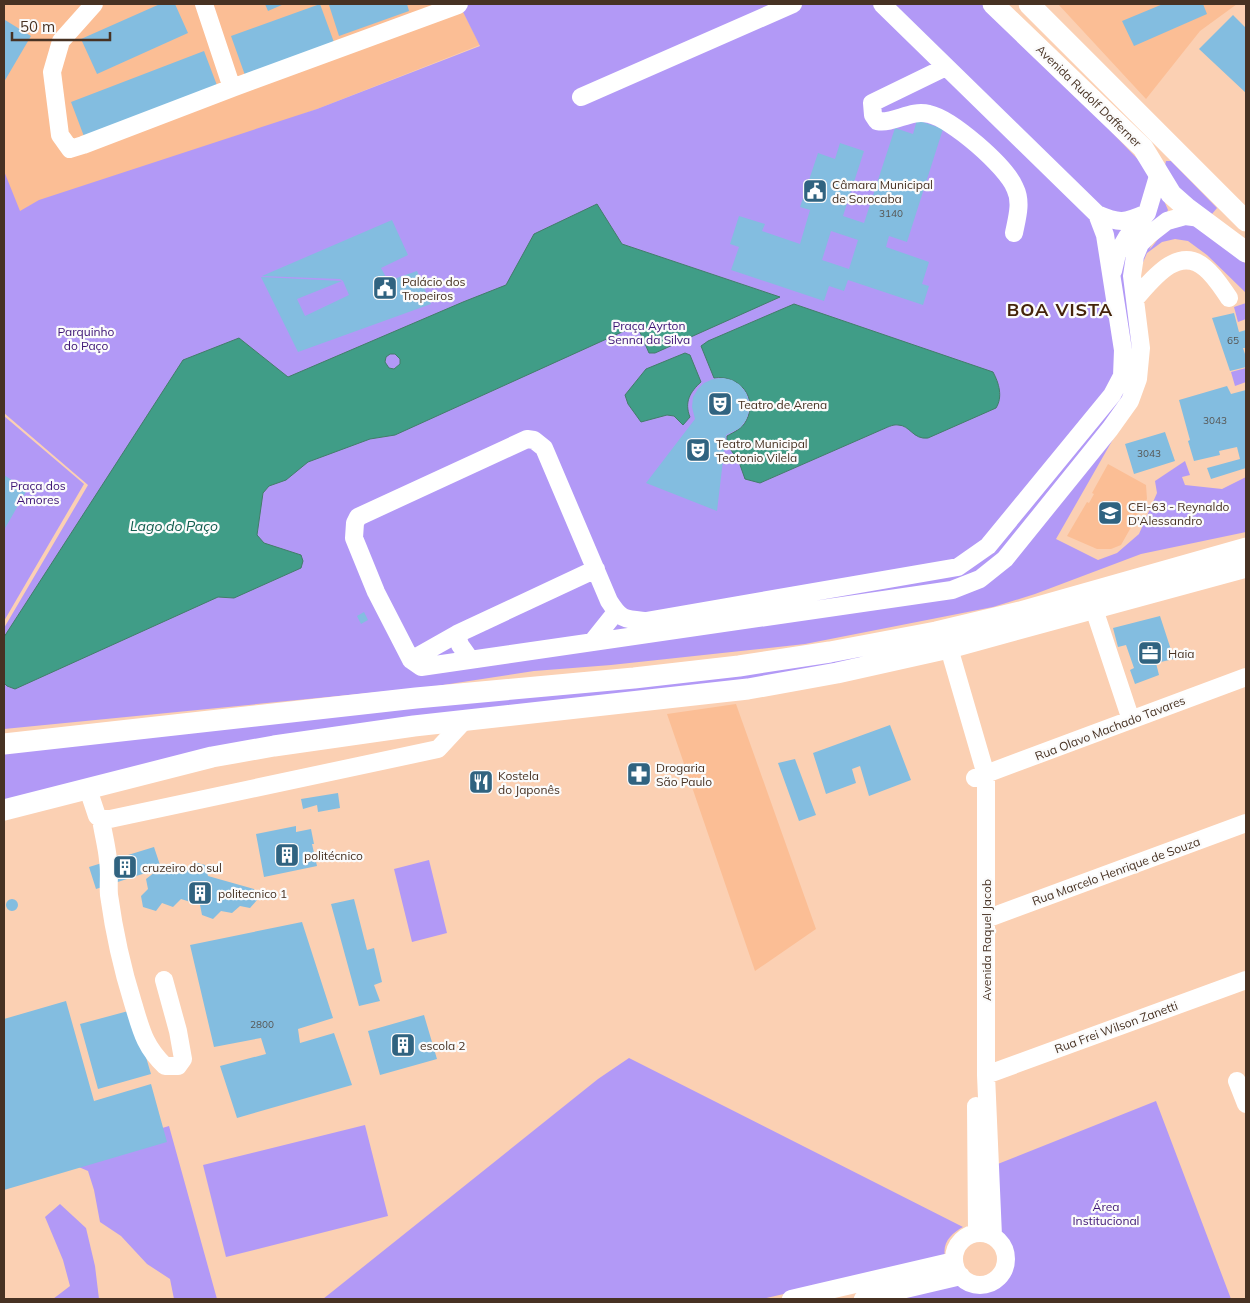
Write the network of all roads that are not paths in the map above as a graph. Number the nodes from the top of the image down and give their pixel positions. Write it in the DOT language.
graph roads {
  1 [pos="94,4"];
  2 [pos="204,4"];
  3 [pos="458,4"];
  4 [pos="792,4"];
  5 [pos="882,4"];
  6 [pos="993,4"];
  7 [pos="1029,4"];
  8 [pos="946,66"];
  9 [pos="232,88"];
  10 [pos="582,97"];
  11 [pos="1178,153"];
  12 [pos="1158,176"];
  13 [pos="1228,203"];
  14 [pos="1147,213"];
  15 [pos="1097,214"];
  16 [pos="1201,218"];
  17 [pos="1246,221"];
  18 [pos="1014,233"];
  19 [pos="1246,252"];
  20 [pos="1112,277"];
  21 [pos="1229,298"];
  22 [pos="1135,299"];
  23 [pos="1139,331"];
  24 [pos="1120,333"];
  25 [pos="1246,548"];
  26 [pos="1246,568"];
  27 [pos="596,569"];
  28 [pos="1094,609"];
  29 [pos="620,615"];
  30 [pos="457,634"];
  31 [pos="592,642"];
  32 [pos="944,649"];
  33 [pos="470,659"];
  34 [pos="412,660"];
  35 [pos="1246,677"];
  36 [pos="1131,720"];
  37 [pos="464,721"];
  38 [pos="4,744"];
  39 [pos="980,776"];
  40 [pos="88,789"];
  41 [pos="4,810"];
  42 [pos="101,819"];
  43 [pos="1246,823"];
  44 [pos="986,919"];
  45 [pos="164,980"];
  46 [pos="1246,980"];
  47 [pos="986,1075"];
  48 [pos="1237,1081"];
  49 [pos="1246,1104"];
  50 [pos="985,1234"];
  51 [pos="957,1269"];
  52 [pos="792,1299"];
  53 [pos="863,1299"];
  1 -- 9 [label="street"];
  2 -- 9 [label="street"];
  3 -- 9 [label="street"];
  4 -- 10 [label="street"];
  5 -- 8 [label="street"];
  6 -- 12 [label="main road, Avenida Rudolf Dafferner"];
  7 -- 11 [label="main road, Avenida Rudolf Dafferner"];
  8 -- 15 [label="street"];
  8 -- 18 [label="street"];
  11 -- 12 [label="main road"];
  11 -- 13 [label="main road, Avenida Rudolf Dafferner"];
  12 -- 14 [label="street"];
  12 -- 16 [label="main road, Avenida Rudolf Dafferner"];
  13 -- 16 [label="main road"];
  13 -- 17 [label="main road, Avenida Rudolf Dafferner"];
  14 -- 15 [label="street"];
  14 -- 20 [label="street"];
  15 -- 20 [label="street"];
  16 -- 19 [label="main road, Avenida Rudolf Dafferner"];
  16 -- 22 [label="street"];
  20 -- 24 [label="street"];
  21 -- 22 [label="street"];
  22 -- 23 [label="street"];
  23 -- 24 [label="street"];
  23 -- 31 [label="street"];
  24 -- 29 [label="street"];
  25 -- 38 [label="main road"];
  26 -- 28 [label="main road"];
  27 -- 29 [label="street"];
  27 -- 30 [label="street"];
  27 -- 34 [label="street"];
  28 -- 32 [label="main road"];
  28 -- 36 [label="street"];
  29 -- 31 [label="street"];
  30 -- 33 [label="street"];
  30 -- 34 [label="street"];
  31 -- 33 [label="street"];
  32 -- 37 [label="main road"];
  32 -- 39 [label="street, Avenida Raquel Jacob"];
  33 -- 34 [label="street"];
  35 -- 36 [label="street, Rua Olavo Machado Tavares"];
  36 -- 39 [label="street, Rua Olavo Machado Tavares"];
  37 -- 40 [label="main road"];
  37 -- 42 [label="street"];
  39 -- 44 [label="street, Avenida Raquel Jacob"];
  39 -- 50 [label="street, Avenida Raquel Jacob"];
  40 -- 41 [label="main road"];
  40 -- 42 [label="street"];
  42 -- 45 [label="street"];
  43 -- 44 [label="street, Rua Marcelo Henrique de Souza"];
  44 -- 47 [label="street, Avenida Raquel Jacob"];
  46 -- 47 [label="street, Rua Frei Wilson Zanetti"];
  47 -- 50 [label="street, Avenida Raquel Jacob"];
  48 -- 49 [label="street"];
  50 -- 51 [label="street"];
  50 -- 51 [label="street, Avenida Raquel Jacob"];
  51 -- 52 [label="street"];
  51 -- 53 [label="street"];
}
